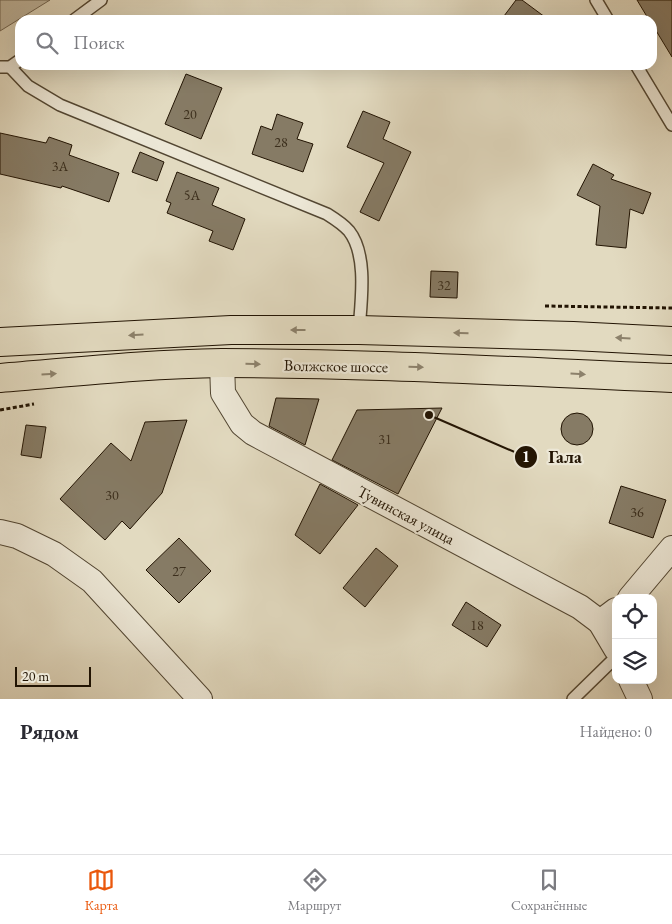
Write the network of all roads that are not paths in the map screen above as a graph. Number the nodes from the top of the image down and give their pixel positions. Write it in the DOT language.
graph roads {
  1 [pos="101,0"];
  2 [pos="596,0"];
  3 [pos="81,15"];
  4 [pos="605,15"];
  5 [pos="5,67"];
  6 [pos="639,70"];
  7 [pos="672,125"];
  8 [pos="359,330"];
  9 [pos="672,341"];
  10 [pos="0,342"];
  11 [pos="222,364"];
  12 [pos="0,378"];
  13 [pos="672,378"];
  14 [pos="0,532"];
  15 [pos="672,548"];
  16 [pos="633,594"];
  17 [pos="608,616"];
  18 [pos="613,639"];
  19 [pos="612,661"];
  20 [pos="633,684"];
  21 [pos="200,699"];
  22 [pos="573,699"];
  23 [pos="640,699"];
  1 -- 3 [label="lane"];
  2 -- 4 [label="lane"];
  5 -- 8 [label="lane"];
  6 -- 7 [label="lane"];
  9 -- 8 [label="main road, one-way"];
  8 -- 10 [label="main road, one-way"];
  12 -- 11 [label="main road, Волжское шоссе, one-way"];
  11 -- 13 [label="main road, Волжское шоссе, one-way"];
  11 -- 17 [label="street, Тувинская улица"];
  14 -- 21 [label="street"];
  15 -- 16 [label="street"];
  17 -- 18 [label="street, Тувинская улица"];
  19 -- 22 [label="lane"];
  20 -- 23 [label="street"];
}
